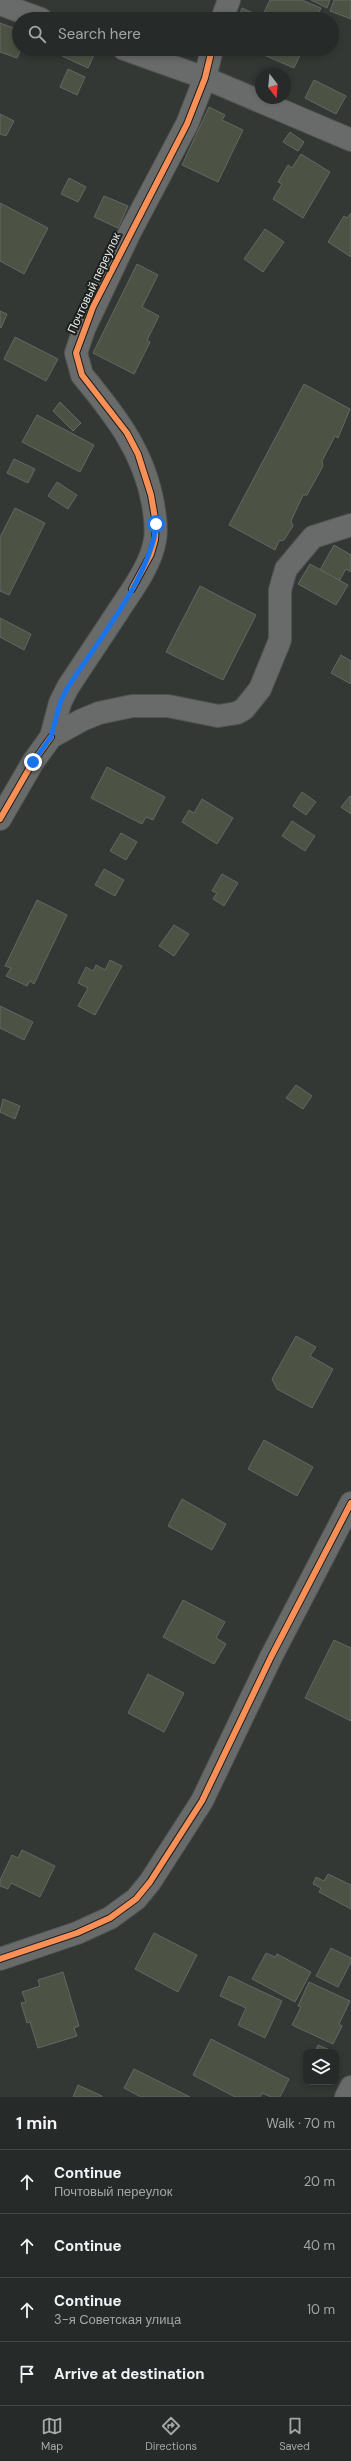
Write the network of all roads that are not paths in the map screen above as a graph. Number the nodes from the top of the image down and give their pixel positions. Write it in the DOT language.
graph roads {
  1 [pos="229,0"];
  2 [pos="0,4"];
  3 [pos="22,12"];
  4 [pos="225,12"];
  5 [pos="144,56"];
  6 [pos="210,56"];
  7 [pos="205,78"];
  8 [pos="351,140"];
  9 [pos="351,525"];
  10 [pos="51,737"];
  11 [pos="0,819"];
  12 [pos="351,1503"];
  13 [pos="0,1959"];
  14 [pos="351,2087"];
  15 [pos="346,2097"];
  1 -- 4 [label="street"];
  2 -- 3 [label="street"];
  5 -- 7 [label="street"];
  6 -- 7 [label="street, Почтовый переулок"];
  7 -- 8 [label="street"];
  7 -- 10 [label="street, Почтовый переулок"];
  9 -- 10 [label="street"];
  10 -- 11 [label="street"];
  12 -- 13 [label="street"];
  14 -- 15 [label="street"];
}
